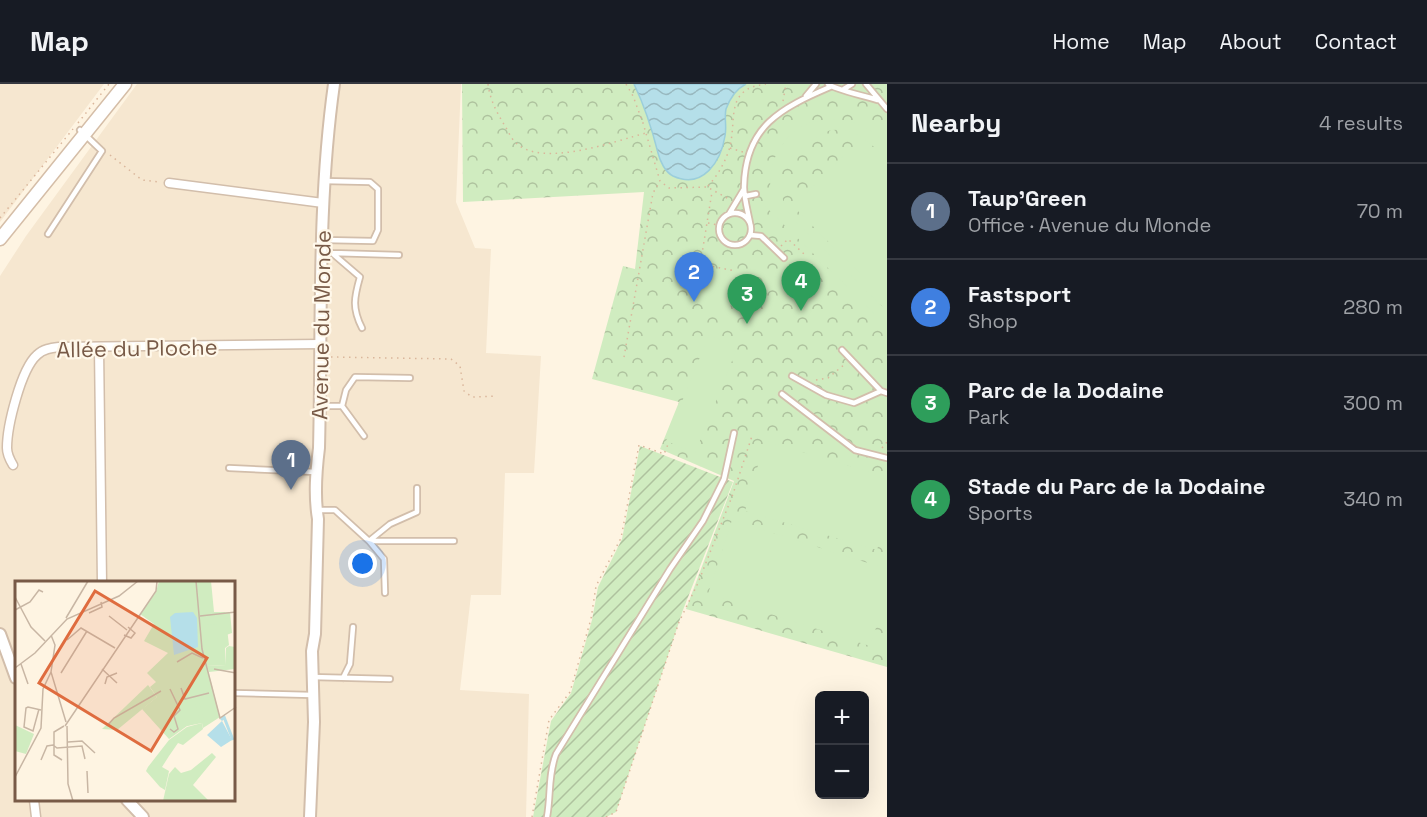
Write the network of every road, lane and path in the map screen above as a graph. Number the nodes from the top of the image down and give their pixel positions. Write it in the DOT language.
graph roads {
  1 [pos="109,84"];
  2 [pos="117,84"];
  3 [pos="125,84"];
  4 [pos="334,84"];
  5 [pos="488,84"];
  6 [pos="626,84"];
  7 [pos="766,84"];
  8 [pos="786,84"];
  9 [pos="816,84"];
  10 [pos="852,84"];
  11 [pos="866,84"];
  12 [pos="829,85"];
  13 [pos="844,89"];
  14 [pos="804,98"];
  15 [pos="878,100"];
  16 [pos="784,108"];
  17 [pos="887,109"];
  18 [pos="82,132"];
  19 [pos="646,133"];
  20 [pos="730,147"];
  21 [pos="102,151"];
  22 [pos="748,154"];
  23 [pos="324,181"];
  24 [pos="660,181"];
  25 [pos="169,183"];
  26 [pos="707,187"];
  27 [pos="744,189"];
  28 [pos="713,191"];
  29 [pos="758,194"];
  30 [pos="746,196"];
  31 [pos="735,201"];
  32 [pos="323,203"];
  33 [pos="729,214"];
  34 [pos="0,218"];
  35 [pos="707,223"];
  36 [pos="750,223"];
  37 [pos="718,225"];
  38 [pos="0,230"];
  39 [pos="48,234"];
  40 [pos="750,235"];
  41 [pos="0,239"];
  42 [pos="322,240"];
  43 [pos="776,251"];
  44 [pos="327,253"];
  45 [pos="804,254"];
  46 [pos="399,255"];
  47 [pos="783,258"];
  48 [pos="700,264"];
  49 [pos="735,271"];
  50 [pos="695,297"];
  51 [pos="362,328"];
  52 [pos="320,344"];
  53 [pos="99,348"];
  54 [pos="842,350"];
  55 [pos="320,356"];
  56 [pos="624,357"];
  57 [pos="851,359"];
  58 [pos="792,376"];
  59 [pos="410,378"];
  60 [pos="804,382"];
  61 [pos="880,391"];
  62 [pos="887,393"];
  63 [pos="783,394"];
  64 [pos="496,396"];
  65 [pos="320,406"];
  66 [pos="342,406"];
  67 [pos="734,433"];
  68 [pos="364,436"];
  69 [pos="752,436"];
  70 [pos="669,442"];
  71 [pos="887,458"];
  72 [pos="13,465"];
  73 [pos="229,468"];
  74 [pos="316,472"];
  75 [pos="417,488"];
  76 [pos="317,510"];
  77 [pos="369,541"];
  78 [pos="454,541"];
  79 [pos="102,581"];
  80 [pos="385,593"];
  81 [pos="353,627"];
  82 [pos="0,634"];
  83 [pos="15,675"];
  84 [pos="312,677"];
  85 [pos="343,678"];
  86 [pos="390,679"];
  87 [pos="236,693"];
  88 [pos="314,695"];
  89 [pos="34,802"];
  90 [pos="128,802"];
  91 [pos="36,817"];
  92 [pos="143,817"];
  93 [pos="310,817"];
  94 [pos="532,817"];
  95 [pos="547,817"];
  96 [pos="606,817"];
  1 -- 34 [label="path"];
  2 -- 18 [label="main road"];
  3 -- 18 [label="main road"];
  4 -- 23 [label="street, Avenue du Monde"];
  5 -- 19 [label="path"];
  6 -- 19 [label="path"];
  7 -- 20 [label="path"];
  8 -- 16 [label="path"];
  9 -- 14 [label="lane"];
  10 -- 13 [label="lane"];
  11 -- 15 [label="lane"];
  12 -- 13 [label="lane"];
  12 -- 14 [label="lane"];
  13 -- 15 [label="lane"];
  14 -- 16 [label="lane"];
  15 -- 17 [label="lane"];
  16 -- 22 [label="lane"];
  18 -- 21 [label="lane"];
  18 -- 38 [label="main road"];
  18 -- 41 [label="main road"];
  19 -- 24 [label="path"];
  20 -- 22 [label="path"];
  20 -- 26 [label="path"];
  21 -- 25 [label="path"];
  21 -- 39 [label="lane"];
  22 -- 27 [label="lane"];
  23 -- 32 [label="street, Avenue du Monde"];
  23 -- 42 [label="lane"];
  24 -- 26 [label="path"];
  24 -- 56 [label="path"];
  25 -- 32 [label="street"];
  26 -- 28 [label="path"];
  27 -- 30 [label="lane"];
  27 -- 31 [label="lane"];
  28 -- 31 [label="path"];
  28 -- 35 [label="path"];
  29 -- 30 [label="lane"];
  30 -- 36 [label="lane"];
  31 -- 33 [label="lane"];
  32 -- 42 [label="street, Avenue du Monde"];
  33 -- 36 [label="lane"];
  33 -- 37 [label="lane"];
  35 -- 37 [label="path"];
  35 -- 48 [label="path"];
  36 -- 40 [label="lane"];
  37 -- 40 [label="lane"];
  40 -- 43 [label="lane"];
  42 -- 44 [label="street, Avenue du Monde"];
  43 -- 45 [label="path"];
  43 -- 47 [label="lane"];
  44 -- 46 [label="lane"];
  44 -- 51 [label="lane"];
  44 -- 52 [label="street, Avenue du Monde"];
  48 -- 49 [label="path"];
  48 -- 50 [label="path"];
  52 -- 53 [label="street, Allée du Ploche"];
  52 -- 55 [label="street, Avenue du Monde"];
  53 -- 72 [label="street, Allée du Ploche"];
  53 -- 79 [label="street"];
  54 -- 57 [label="lane"];
  55 -- 64 [label="path"];
  55 -- 65 [label="street, Avenue du Monde"];
  57 -- 60 [label="path"];
  57 -- 61 [label="lane"];
  58 -- 60 [label="lane"];
  59 -- 66 [label="lane"];
  60 -- 61 [label="lane"];
  61 -- 62 [label="lane"];
  63 -- 71 [label="lane"];
  65 -- 66 [label="lane"];
  65 -- 74 [label="street, Avenue du Monde"];
  66 -- 68 [label="lane"];
  67 -- 95 [label="lane"];
  69 -- 96 [label="path"];
  70 -- 94 [label="path"];
  73 -- 74 [label="lane"];
  74 -- 76 [label="street, Avenue du Monde"];
  75 -- 77 [label="lane"];
  76 -- 77 [label="lane"];
  76 -- 84 [label="street, Avenue du Monde"];
  77 -- 78 [label="lane"];
  77 -- 80 [label="lane"];
  81 -- 85 [label="lane"];
  82 -- 83 [label="street"];
  84 -- 85 [label="lane"];
  84 -- 88 [label="street, Avenue du Monde"];
  85 -- 86 [label="lane"];
  87 -- 88 [label="lane"];
  88 -- 93 [label="street, Avenue du Monde"];
  89 -- 91 [label="street"];
  90 -- 92 [label="street"];
}
